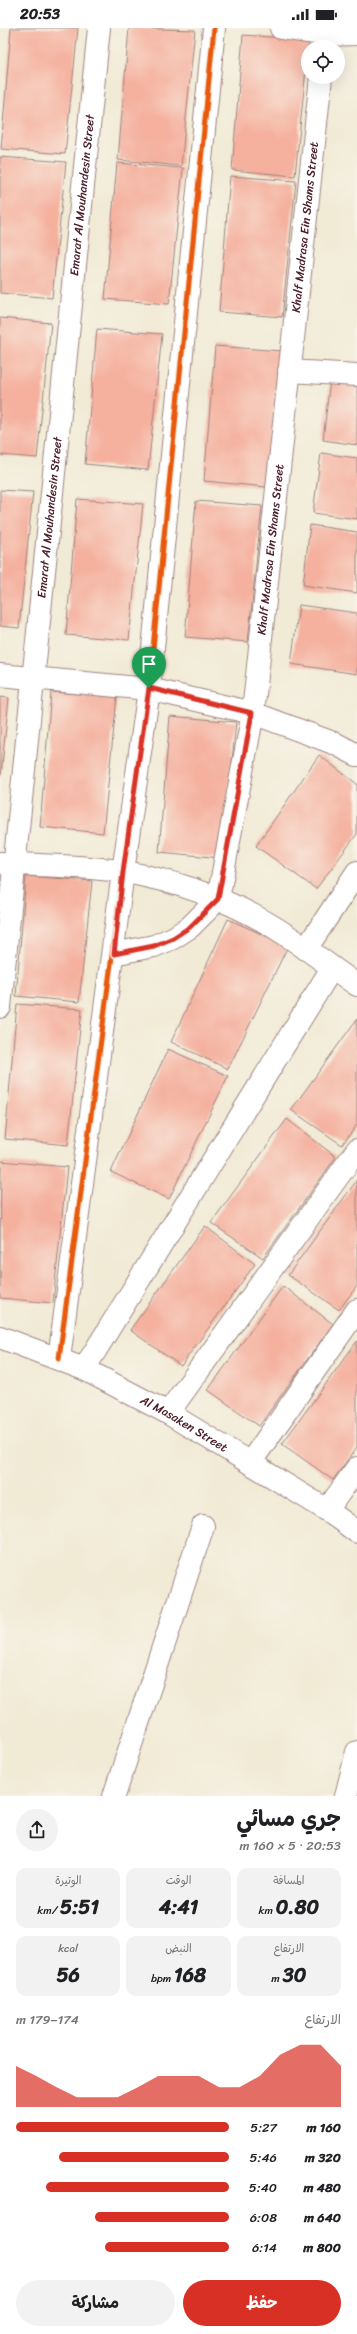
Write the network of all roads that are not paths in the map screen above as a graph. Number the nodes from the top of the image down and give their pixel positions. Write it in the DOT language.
graph roads {
  1 [pos="99,28"];
  2 [pos="214,28"];
  3 [pos="281,28"];
  4 [pos="357,34"];
  5 [pos="322,40"];
  6 [pos="330,40"];
  7 [pos="320,84"];
  8 [pos="289,371"];
  9 [pos="357,375"];
  10 [pos="0,675"];
  11 [pos="33,678"];
  12 [pos="149,688"];
  13 [pos="252,713"];
  14 [pos="357,755"];
  15 [pos="7,864"];
  16 [pos="123,872"];
  17 [pos="357,872"];
  18 [pos="218,899"];
  19 [pos="306,949"];
  20 [pos="114,954"];
  21 [pos="332,968"];
  22 [pos="357,985"];
  23 [pos="0,1006"];
  24 [pos="357,1150"];
  25 [pos="357,1310"];
  26 [pos="0,1337"];
  27 [pos="59,1359"];
  28 [pos="84,1369"];
  29 [pos="168,1412"];
  30 [pos="250,1463"];
  31 [pos="357,1468"];
  32 [pos="327,1510"];
  33 [pos="203,1526"];
  34 [pos="357,1532"];
  35 [pos="357,1752"];
  36 [pos="114,1796"];
  37 [pos="346,1796"];
  1 -- 11 [label="street, Emarat Al Mouhandesin Street"];
  2 -- 12 [label="street"];
  3 -- 5 [label="street"];
  4 -- 6 [label="street"];
  7 -- 8 [label="street, Khalf Madrasa Ein Shams Street"];
  8 -- 9 [label="street"];
  8 -- 13 [label="street, Khalf Madrasa Ein Shams Street"];
  10 -- 11 [label="street"];
  11 -- 12 [label="street"];
  11 -- 15 [label="street, Emarat Al Mouhandesin Street"];
  12 -- 13 [label="street"];
  12 -- 16 [label="street"];
  13 -- 14 [label="street"];
  13 -- 18 [label="street, Khalf Madrasa Ein Shams Street"];
  15 -- 16 [label="street"];
  15 -- 23 [label="street, Emarat Al Mouhandesin Street"];
  16 -- 18 [label="street"];
  16 -- 20 [label="street"];
  17 -- 19 [label="street"];
  18 -- 19 [label="street"];
  18 -- 20 [label="street"];
  19 -- 21 [label="street"];
  20 -- 27 [label="street"];
  21 -- 22 [label="street"];
  21 -- 28 [label="street"];
  24 -- 29 [label="street"];
  25 -- 30 [label="street"];
  26 -- 27 [label="street, Al Masaken Street"];
  27 -- 28 [label="street, Al Masaken Street"];
  28 -- 29 [label="street, Al Masaken Street"];
  29 -- 30 [label="street, Al Masaken Street"];
  30 -- 32 [label="street, Al Masaken Street"];
  31 -- 32 [label="street"];
  32 -- 34 [label="street, Al Masaken Street"];
  33 -- 36 [label="street"];
  35 -- 37 [label="street"];
}
